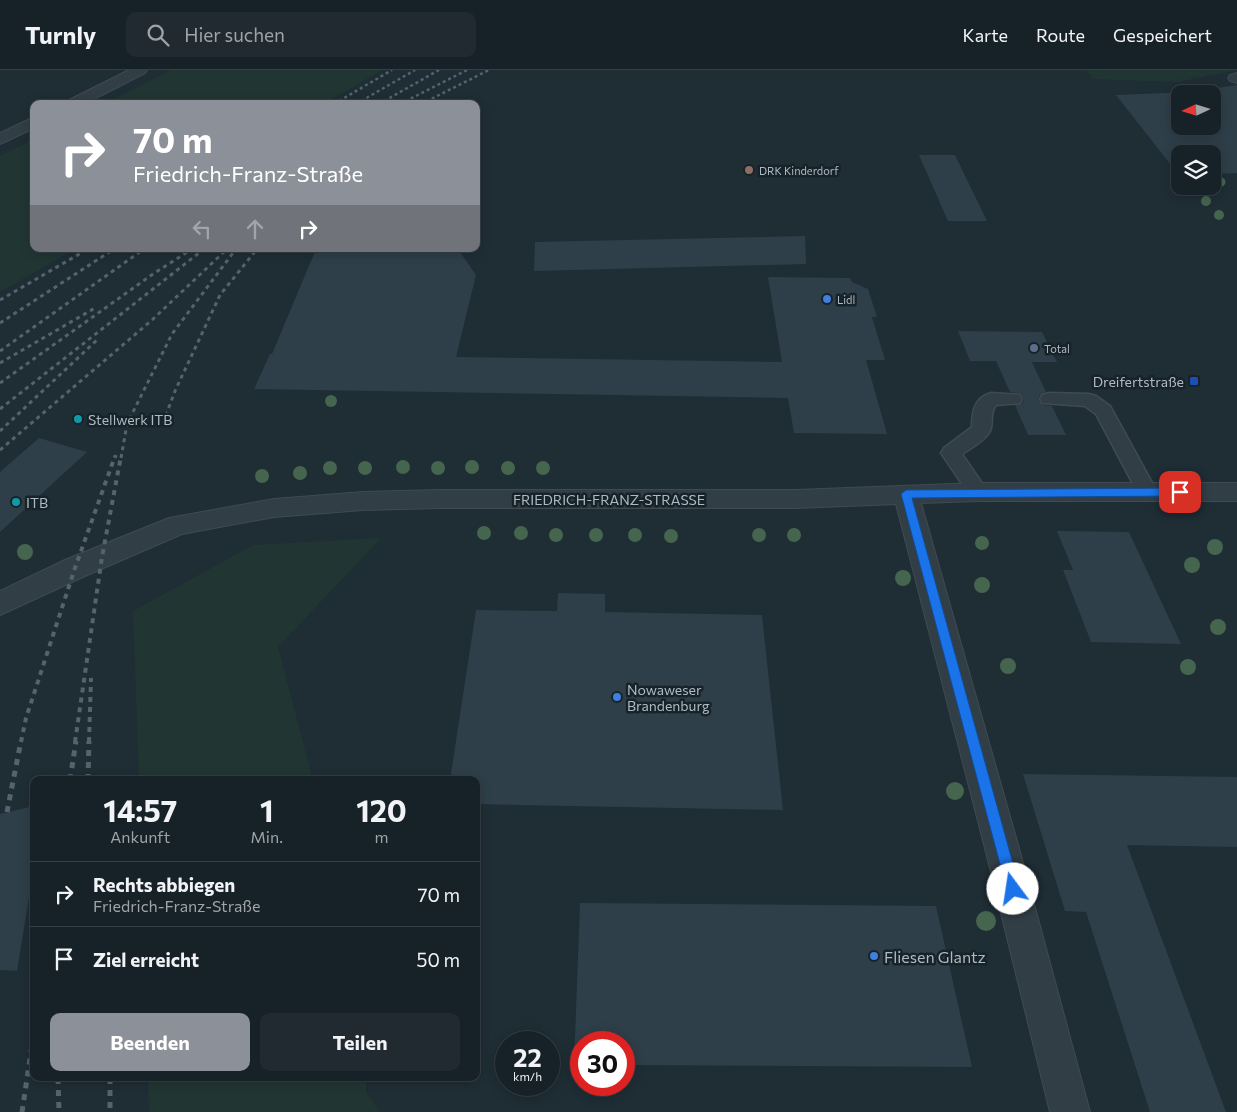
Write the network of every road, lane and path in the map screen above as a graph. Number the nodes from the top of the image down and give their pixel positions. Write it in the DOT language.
graph roads {
  1 [pos="140,70"];
  2 [pos="80,100"];
  3 [pos="30,124"];
  4 [pos="0,139"];
  5 [pos="1013,399"];
  6 [pos="1049,399"];
  7 [pos="978,492"];
  8 [pos="1147,492"];
  9 [pos="1237,492"];
  10 [pos="906,494"];
  11 [pos="0,604"];
  12 [pos="1070,1112"];
  1 -- 2 [label="street"];
  3 -- 4 [label="street"];
  5 -- 7 [label="lane"];
  6 -- 8 [label="lane"];
  7 -- 8 [label="street, FRIEDRICH-FRANZ-STRASSE"];
  7 -- 10 [label="street, FRIEDRICH-FRANZ-STRASSE"];
  8 -- 9 [label="street, FRIEDRICH-FRANZ-STRASSE"];
  10 -- 11 [label="street, FRIEDRICH-FRANZ-STRASSE"];
  10 -- 12 [label="street"];
}
